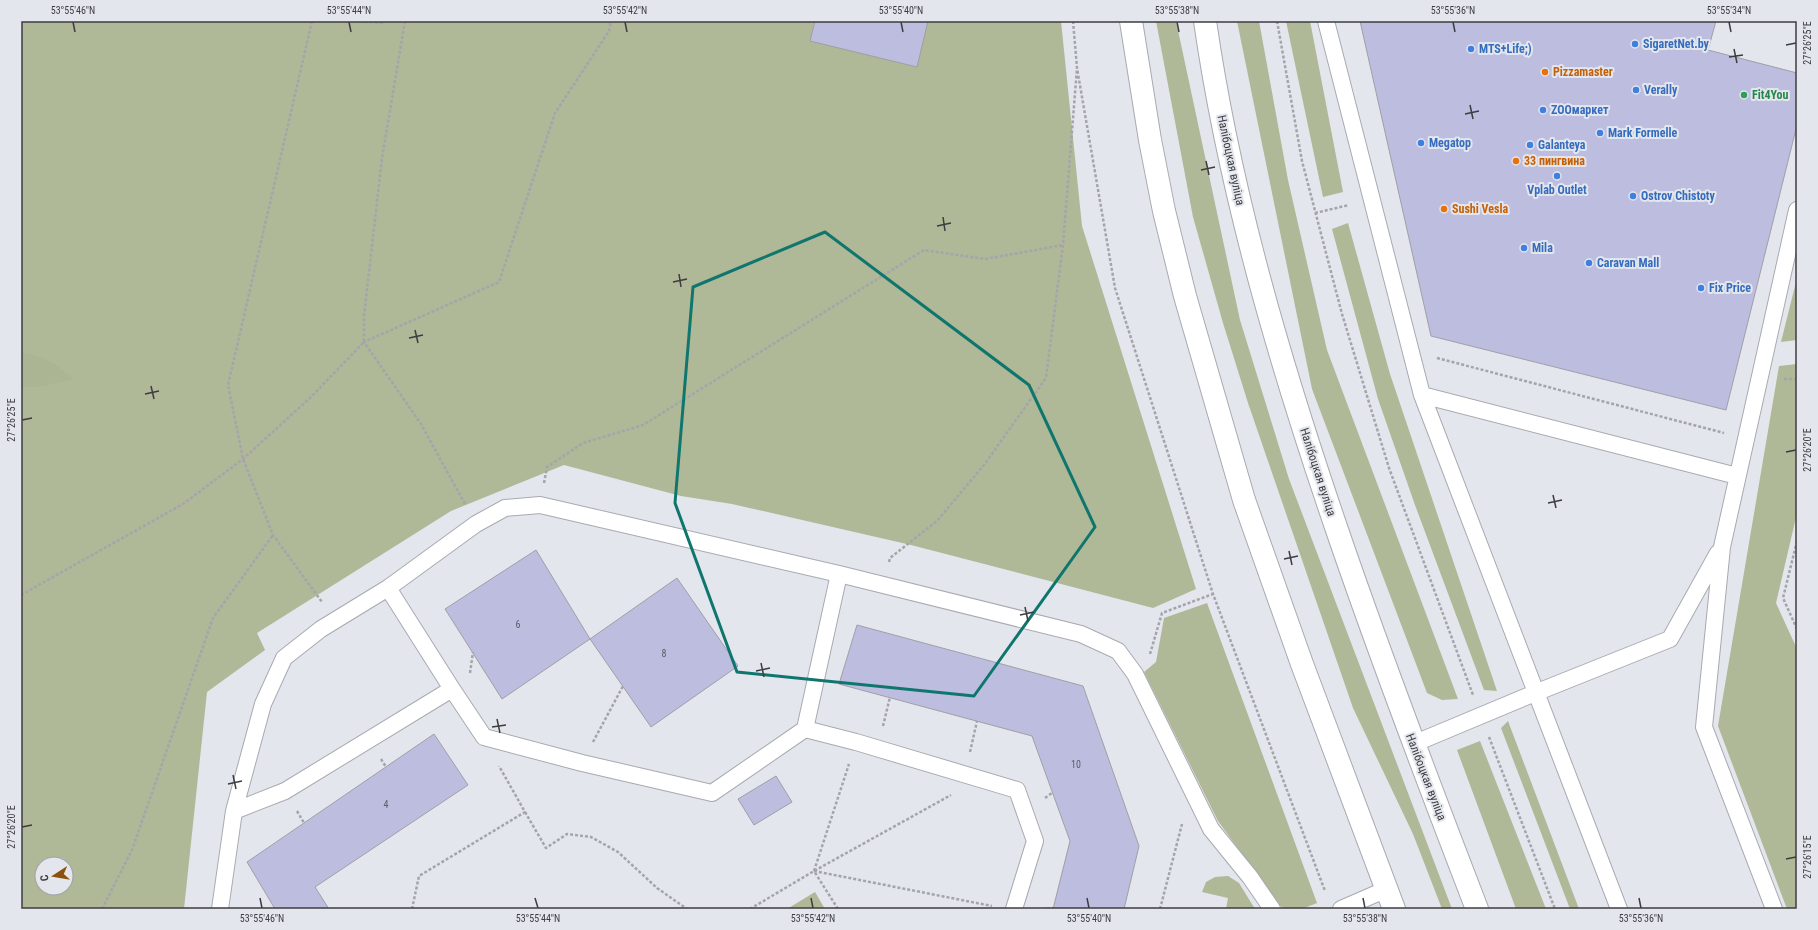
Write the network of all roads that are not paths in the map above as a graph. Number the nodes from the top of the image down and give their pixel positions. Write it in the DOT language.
graph roads {
  1 [pos="1131,21"];
  2 [pos="1205,21"];
  3 [pos="1326,21"];
  4 [pos="1797,210"];
  5 [pos="1422,395"];
  6 [pos="1737,476"];
  7 [pos="1722,547"];
  8 [pos="839,574"];
  9 [pos="388,588"];
  10 [pos="452,689"];
  11 [pos="1534,692"];
  12 [pos="805,729"];
  13 [pos="1413,744"];
  14 [pos="234,811"];
  15 [pos="1391,899"];
  16 [pos="1007,908"];
  17 [pos="220,909"];
  18 [pos="1272,909"];
  19 [pos="1341,909"];
  20 [pos="1477,909"];
  21 [pos="1619,909"];
  22 [pos="1774,909"];
  1 -- 15 [label="main road"];
  2 -- 13 [label="main road, Налібоцкая вуліца"];
  3 -- 5 [label="lane"];
  4 -- 6 [label="lane"];
  5 -- 6 [label="lane"];
  5 -- 11 [label="lane"];
  6 -- 7 [label="lane"];
  7 -- 11 [label="lane"];
  7 -- 22 [label="lane"];
  8 -- 9 [label="lane"];
  8 -- 12 [label="lane"];
  8 -- 18 [label="lane"];
  9 -- 10 [label="lane"];
  9 -- 14 [label="lane"];
  10 -- 12 [label="lane"];
  10 -- 14 [label="lane"];
  11 -- 13 [label="lane"];
  11 -- 21 [label="lane"];
  12 -- 16 [label="lane"];
  13 -- 20 [label="main road, Налібоцкая вуліца"];
  14 -- 17 [label="lane"];
  15 -- 19 [label="lane"];
}
